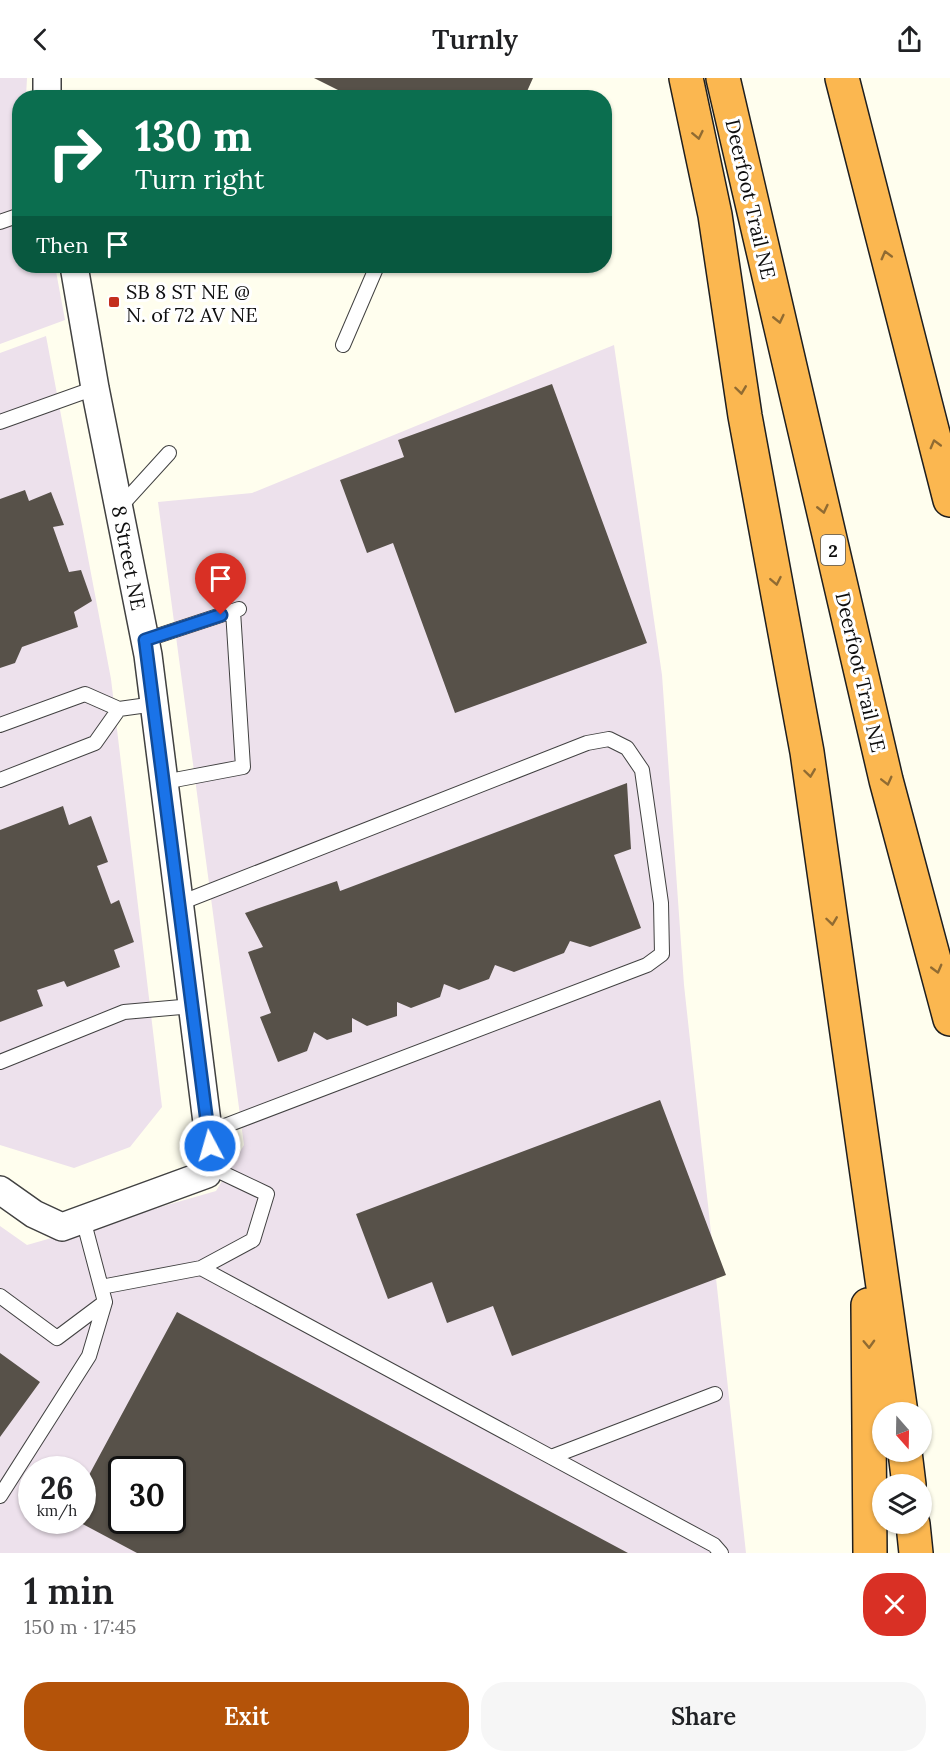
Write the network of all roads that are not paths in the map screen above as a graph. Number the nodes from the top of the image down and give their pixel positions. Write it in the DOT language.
graph roads {
  1 [pos="686,78"];
  2 [pos="723,78"];
  3 [pos="842,78"];
  4 [pos="75,273"];
  5 [pos="374,273"];
  6 [pos="343,345"];
  7 [pos="95,388"];
  8 [pos="0,422"];
  9 [pos="169,453"];
  10 [pos="950,500"];
  11 [pos="119,508"];
  12 [pos="145,640"];
  13 [pos="154,704"];
  14 [pos="119,709"];
  15 [pos="0,725"];
  16 [pos="0,780"];
  17 [pos="164,782"];
  18 [pos="180,903"];
  19 [pos="193,1006"];
  20 [pos="950,1019"];
  21 [pos="0,1062"];
  22 [pos="861,1118"];
  23 [pos="209,1132"];
  24 [pos="208,1170"];
  25 [pos="0,1190"];
  26 [pos="73,1223"];
  27 [pos="201,1268"];
  28 [pos="101,1287"];
  29 [pos="0,1296"];
  30 [pos="105,1302"];
  31 [pos="715,1394"];
  32 [pos="900,1402"];
  33 [pos="551,1457"];
  34 [pos="0,1496"];
  35 [pos="914,1534"];
  36 [pos="721,1553"];
  37 [pos="870,1553"];
  38 [pos="916,1553"];
  1 -- 22 [label="highway, one-way"];
  2 -- 20 [label="highway, Deerfoot Trail NE / 2, one-way"];
  10 -- 3 [label="highway, one-way"];
  4 -- 7 [label="street, 8 Street NE"];
  5 -- 6 [label="lane"];
  7 -- 8 [label="lane"];
  7 -- 11 [label="street, 8 Street NE"];
  9 -- 11 [label="lane"];
  11 -- 12 [label="street, 8 Street NE"];
  12 -- 13 [label="street, 8 Street NE"];
  12 -- 17 [label="lane"];
  13 -- 14 [label="lane"];
  13 -- 17 [label="street, 8 Street NE"];
  14 -- 15 [label="lane"];
  14 -- 16 [label="lane"];
  17 -- 18 [label="street, 8 Street NE"];
  18 -- 19 [label="street, 8 Street NE"];
  18 -- 23 [label="lane"];
  19 -- 21 [label="lane"];
  19 -- 23 [label="street, 8 Street NE"];
  22 -- 32 [label="highway"];
  22 -- 37 [label="highway, one-way"];
  23 -- 24 [label="street, 8 Street NE"];
  24 -- 26 [label="street"];
  24 -- 27 [label="lane"];
  25 -- 26 [label="street"];
  26 -- 28 [label="lane"];
  27 -- 28 [label="lane"];
  27 -- 33 [label="lane"];
  28 -- 30 [label="lane"];
  29 -- 30 [label="lane"];
  30 -- 34 [label="lane"];
  31 -- 33 [label="lane"];
  33 -- 36 [label="lane"];
  35 -- 38 [label="highway"];
}
